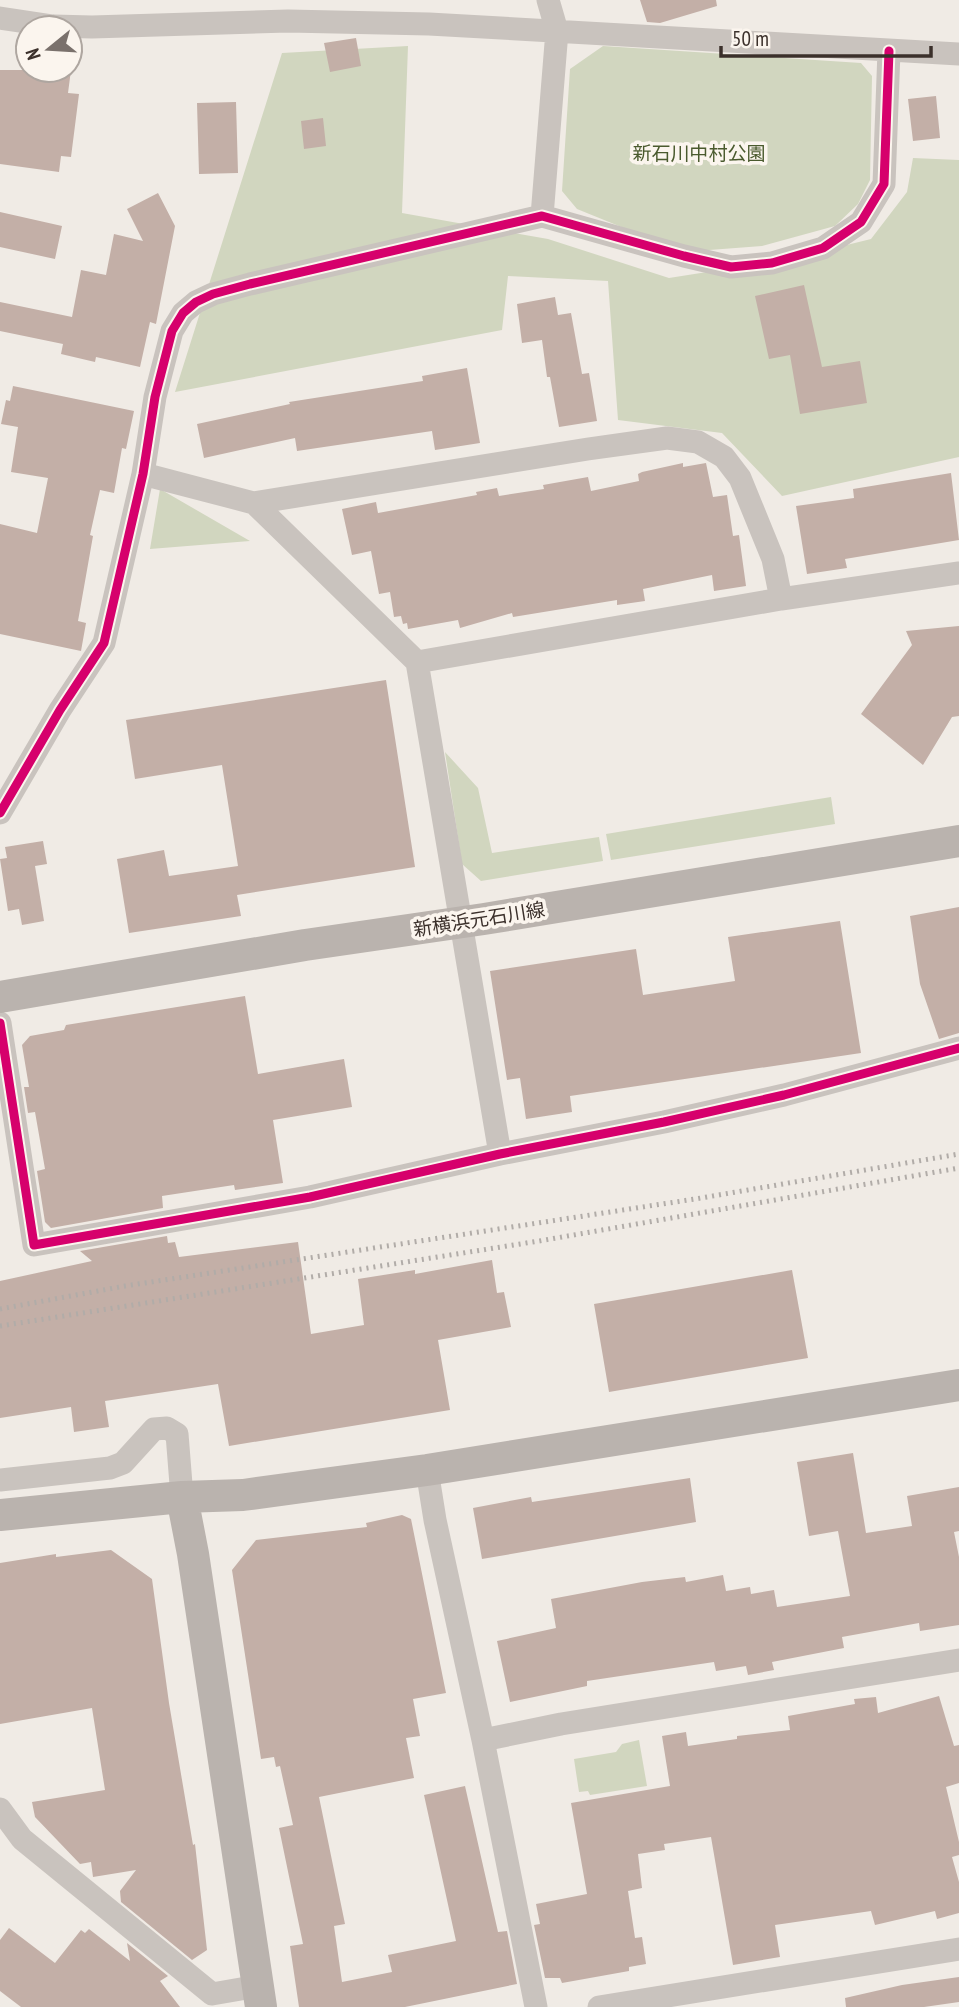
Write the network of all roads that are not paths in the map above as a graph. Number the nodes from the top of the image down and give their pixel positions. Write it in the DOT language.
graph roads {
  1 [pos="548,0"];
  2 [pos="0,18"];
  3 [pos="557,31"];
  4 [pos="889,51"];
  5 [pos="959,54"];
  6 [pos="542,216"];
  7 [pos="144,474"];
  8 [pos="254,503"];
  9 [pos="959,573"];
  10 [pos="781,599"];
  11 [pos="416,662"];
  12 [pos="0,813"];
  13 [pos="959,841"];
  14 [pos="460,923"];
  15 [pos="0,997"];
  16 [pos="0,1023"];
  17 [pos="959,1048"];
  18 [pos="500,1154"];
  19 [pos="959,1385"];
  20 [pos="427,1470"];
  21 [pos="0,1480"];
  22 [pos="182,1497"];
  23 [pos="0,1515"];
  24 [pos="959,1660"];
  25 [pos="483,1740"];
  26 [pos="0,1809"];
  27 [pos="959,1949"];
  28 [pos="259,1997"];
  29 [pos="536,2007"];
  30 [pos="599,2007"];
  1 -- 3 [label="street"];
  2 -- 3 [label="street"];
  3 -- 4 [label="street"];
  3 -- 6 [label="street"];
  4 -- 5 [label="street"];
  4 -- 6 [label="street"];
  6 -- 7 [label="street"];
  7 -- 8 [label="street"];
  7 -- 12 [label="street"];
  8 -- 10 [label="street"];
  8 -- 11 [label="street"];
  9 -- 10 [label="street"];
  10 -- 11 [label="street"];
  11 -- 14 [label="street"];
  13 -- 14 [label="street, 新横浜元石川線"];
  14 -- 15 [label="street, 新横浜元石川線"];
  14 -- 18 [label="street"];
  16 -- 18 [label="street"];
  17 -- 18 [label="street"];
  19 -- 20 [label="street"];
  20 -- 22 [label="street"];
  20 -- 25 [label="street"];
  21 -- 22 [label="street"];
  22 -- 23 [label="street"];
  22 -- 28 [label="street"];
  24 -- 25 [label="street"];
  25 -- 29 [label="street"];
  26 -- 28 [label="street"];
  27 -- 30 [label="street"];
}
